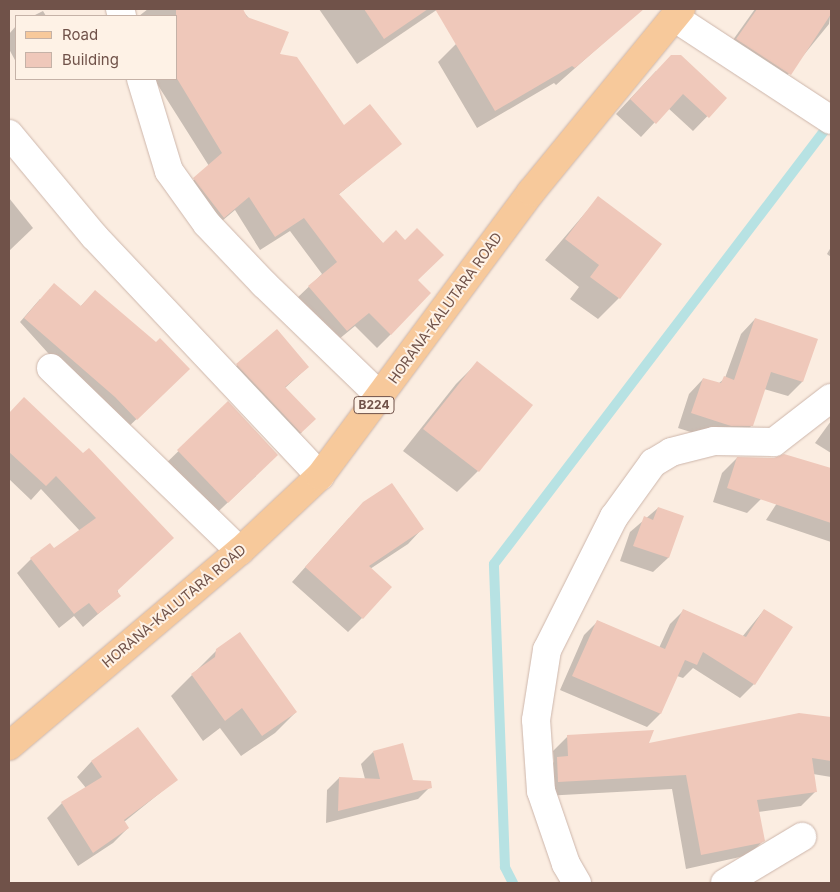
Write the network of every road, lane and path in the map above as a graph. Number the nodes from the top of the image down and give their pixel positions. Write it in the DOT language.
graph roads {
  1 [pos="678,13"];
  2 [pos="141,80"];
  3 [pos="831,120"];
  4 [pos="9,134"];
  5 [pos="50,368"];
  6 [pos="380,396"];
  7 [pos="831,398"];
  8 [pos="320,476"];
  9 [pos="240,552"];
  10 [pos="9,746"];
  11 [pos="802,837"];
  12 [pos="577,883"];
  13 [pos="725,883"];
  1 -- 3 [label="street"];
  1 -- 6 [label="main road, HORANA-KALUTARA ROAD / B224"];
  2 -- 6 [label="street"];
  4 -- 8 [label="street"];
  5 -- 9 [label="street"];
  6 -- 8 [label="main road, HORANA-KALUTARA ROAD / B224"];
  7 -- 12 [label="street"];
  8 -- 9 [label="main road, HORANA-KALUTARA ROAD / B224"];
  9 -- 10 [label="main road, HORANA-KALUTARA ROAD / B224"];
  11 -- 13 [label="street"];
}
